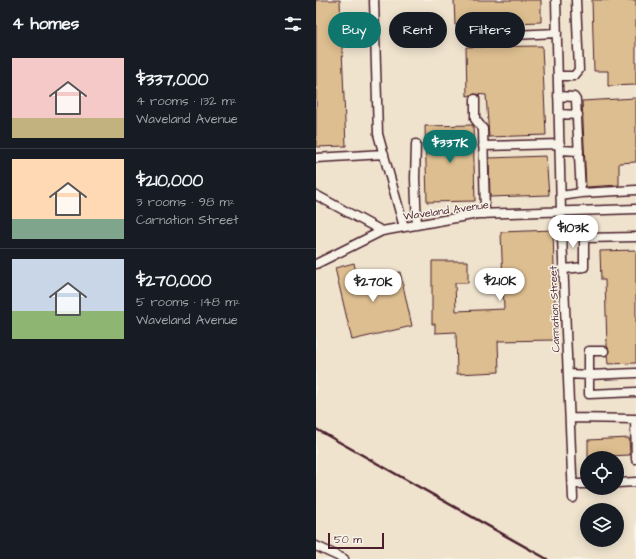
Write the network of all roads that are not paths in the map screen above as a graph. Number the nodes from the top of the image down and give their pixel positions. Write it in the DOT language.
graph roads {
  1 [pos="374,0"];
  2 [pos="556,0"];
  3 [pos="576,0"];
  4 [pos="557,34"];
  5 [pos="525,35"];
  6 [pos="558,76"];
  7 [pos="558,96"];
  8 [pos="475,99"];
  9 [pos="559,114"];
  10 [pos="578,116"];
  11 [pos="416,144"];
  12 [pos="483,146"];
  13 [pos="560,147"];
  14 [pos="579,151"];
  15 [pos="384,154"];
  16 [pos="316,158"];
  17 [pos="636,190"];
  18 [pos="581,193"];
  19 [pos="316,195"];
  20 [pos="561,196"];
  21 [pos="636,209"];
  22 [pos="562,212"];
  23 [pos="485,214"];
  24 [pos="417,225"];
  25 [pos="404,227"];
  26 [pos="382,231"];
  27 [pos="636,237"];
  28 [pos="316,264"];
  29 [pos="564,269"];
  30 [pos="604,351"];
  31 [pos="636,373"];
  32 [pos="568,374"];
  33 [pos="588,375"];
  34 [pos="636,392"];
  35 [pos="570,418"];
  36 [pos="636,459"];
  37 [pos="636,482"];
  38 [pos="624,483"];
  39 [pos="572,484"];
  40 [pos="580,484"];
  41 [pos="573,498"];
  42 [pos="316,546"];
  43 [pos="344,559"];
  1 -- 15 [label="street"];
  2 -- 4 [label="street, Carnation Street"];
  3 -- 6 [label="street"];
  4 -- 5 [label="street"];
  4 -- 6 [label="street, Carnation Street"];
  6 -- 7 [label="street, Carnation Street"];
  7 -- 9 [label="street, Carnation Street"];
  7 -- 10 [label="street"];
  8 -- 12 [label="street"];
  9 -- 10 [label="street"];
  9 -- 13 [label="street, Carnation Street"];
  10 -- 14 [label="street"];
  11 -- 24 [label="street"];
  12 -- 13 [label="street"];
  12 -- 23 [label="street"];
  13 -- 14 [label="street"];
  13 -- 20 [label="street, Carnation Street"];
  14 -- 18 [label="street"];
  15 -- 16 [label="street"];
  15 -- 25 [label="street"];
  17 -- 18 [label="street"];
  18 -- 20 [label="street"];
  19 -- 26 [label="street"];
  20 -- 22 [label="street, Carnation Street"];
  21 -- 22 [label="street, Waveland Avenue"];
  22 -- 23 [label="street, Waveland Avenue"];
  22 -- 29 [label="street, Carnation Street"];
  23 -- 24 [label="street, Waveland Avenue"];
  24 -- 25 [label="street, Waveland Avenue"];
  25 -- 26 [label="street, Waveland Avenue"];
  26 -- 28 [label="street, Waveland Avenue"];
  27 -- 29 [label="street"];
  29 -- 32 [label="street, Carnation Street"];
  30 -- 33 [label="street"];
  31 -- 33 [label="street"];
  32 -- 33 [label="street"];
  32 -- 35 [label="street, Carnation Street"];
  33 -- 34 [label="street"];
  35 -- 36 [label="street"];
  35 -- 39 [label="street, Carnation Street"];
  37 -- 38 [label="street"];
  39 -- 40 [label="street"];
  39 -- 41 [label="street, Carnation Street"];
  42 -- 43 [label="street"];
}
